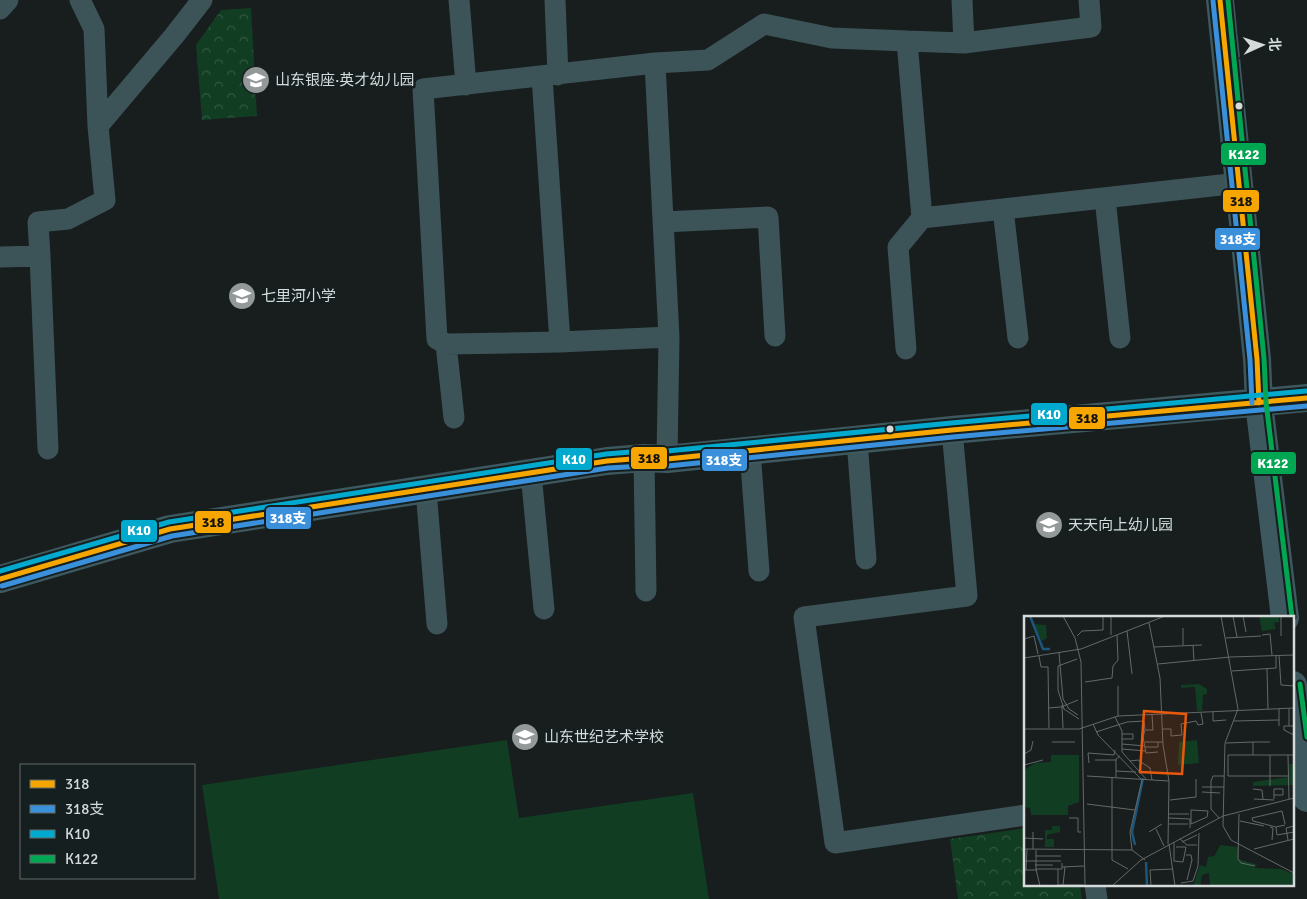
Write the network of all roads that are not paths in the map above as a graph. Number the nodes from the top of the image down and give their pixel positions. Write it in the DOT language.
graph roads {
  1 [pos="8,0"];
  2 [pos="80,0"];
  3 [pos="202,0"];
  4 [pos="459,0"];
  5 [pos="555,0"];
  6 [pos="962,0"];
  7 [pos="1089,0"];
  8 [pos="1220,0"];
  9 [pos="0,9"];
  10 [pos="906,41"];
  11 [pos="964,43"];
  12 [pos="655,63"];
  13 [pos="550,76"];
  14 [pos="466,84"];
  15 [pos="98,126"];
  16 [pos="1239,183"];
  17 [pos="1105,198"];
  18 [pos="1003,209"];
  19 [pos="922,218"];
  20 [pos="663,222"];
  21 [pos="40,256"];
  22 [pos="0,257"];
  23 [pos="775,336"];
  24 [pos="669,337"];
  25 [pos="1018,338"];
  26 [pos="1120,338"];
  27 [pos="560,342"];
  28 [pos="446,344"];
  29 [pos="906,349"];
  30 [pos="1307,398"];
  31 [pos="1259,403"];
  32 [pos="454,418"];
  33 [pos="952,430"];
  34 [pos="857,440"];
  35 [pos="48,449"];
  36 [pos="750,451"];
  37 [pos="655,458"];
  38 [pos="531,474"];
  39 [pos="426,490"];
  40 [pos="866,559"];
  41 [pos="759,570"];
  42 [pos="0,579"];
  43 [pos="646,592"];
  44 [pos="544,609"];
  45 [pos="1285,616"];
  46 [pos="437,624"];
  47 [pos="1294,692"];
  48 [pos="1307,798"];
  49 [pos="1024,815"];
  50 [pos="1095,886"];
  51 [pos="1097,899"];
  1 -- 9 [label="street"];
  2 -- 15 [label="street"];
  3 -- 15 [label="street"];
  4 -- 14 [label="street"];
  5 -- 13 [label="street"];
  6 -- 11 [label="street"];
  7 -- 11 [label="street"];
  8 -- 16 [label="main road"];
  10 -- 11 [label="street"];
  10 -- 12 [label="street"];
  10 -- 19 [label="street"];
  12 -- 13 [label="street"];
  12 -- 20 [label="street"];
  13 -- 14 [label="street"];
  13 -- 27 [label="street"];
  14 -- 28 [label="street"];
  15 -- 21 [label="street"];
  16 -- 17 [label="street"];
  16 -- 31 [label="main road"];
  17 -- 18 [label="street"];
  17 -- 26 [label="street"];
  18 -- 19 [label="street"];
  18 -- 25 [label="street"];
  19 -- 29 [label="street"];
  20 -- 23 [label="street"];
  20 -- 24 [label="street"];
  21 -- 22 [label="street"];
  21 -- 35 [label="street"];
  24 -- 27 [label="street"];
  24 -- 37 [label="street"];
  27 -- 28 [label="street"];
  28 -- 32 [label="street"];
  30 -- 31 [label="main road"];
  31 -- 33 [label="main road"];
  31 -- 45 [label="main road"];
  33 -- 34 [label="main road"];
  33 -- 49 [label="street"];
  34 -- 36 [label="main road"];
  34 -- 40 [label="street"];
  36 -- 37 [label="main road"];
  36 -- 41 [label="street"];
  37 -- 38 [label="main road"];
  37 -- 43 [label="street"];
  38 -- 39 [label="main road"];
  38 -- 44 [label="street"];
  39 -- 42 [label="main road"];
  39 -- 46 [label="street"];
  47 -- 48 [label="main road"];
  50 -- 51 [label="street"];
}
